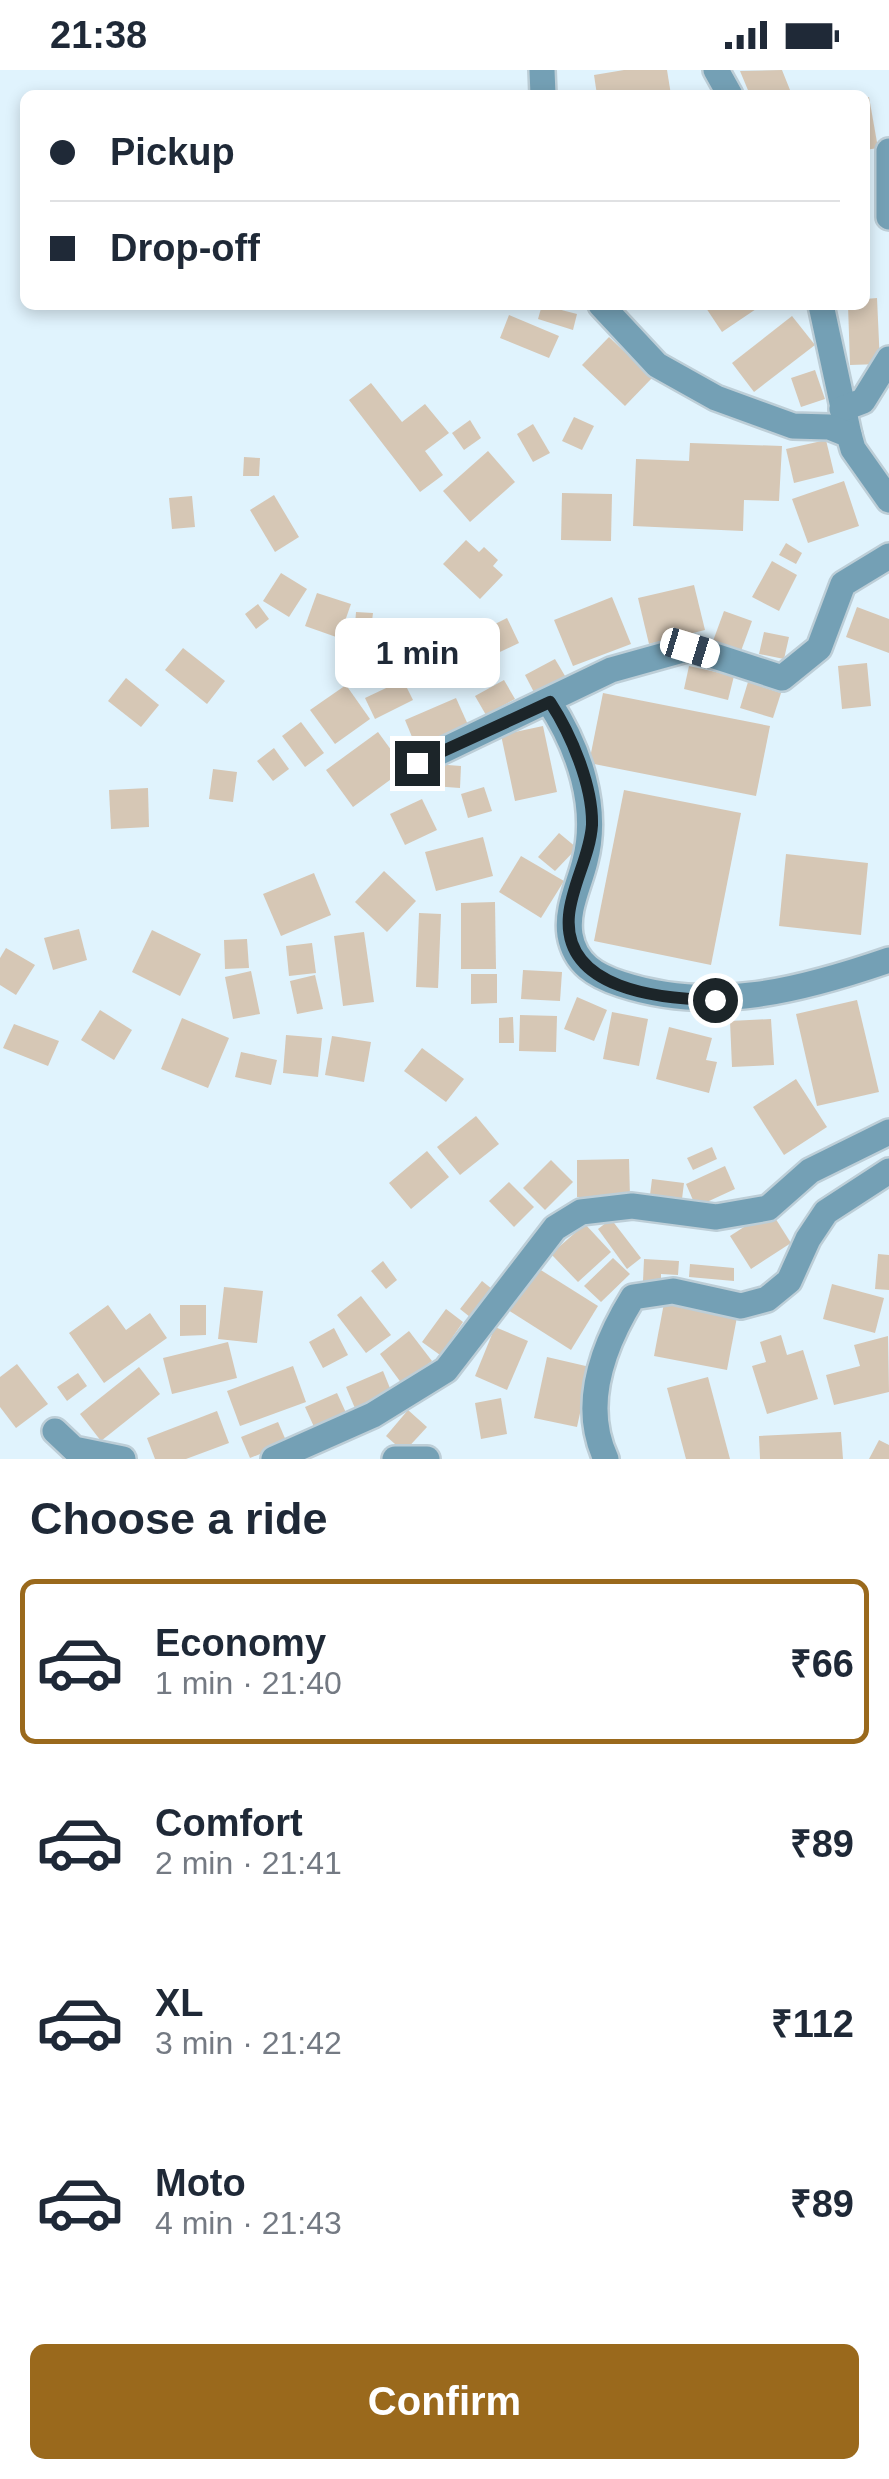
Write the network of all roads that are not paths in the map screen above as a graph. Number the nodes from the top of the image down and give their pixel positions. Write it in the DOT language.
graph roads {
  1 [pos="889,152"];
  2 [pos="889,217"];
  3 [pos="605,310"];
  4 [pos="822,310"];
  5 [pos="889,359"];
  6 [pos="842,408"];
  7 [pos="849,434"];
  8 [pos="889,500"];
  9 [pos="889,556"];
  10 [pos="550,702"];
  11 [pos="417,763"];
  12 [pos="889,960"];
  13 [pos="889,1132"];
  14 [pos="889,1171"];
  15 [pos="55,1431"];
  16 [pos="123,1459"];
  17 [pos="274,1459"];
  18 [pos="395,1459"];
  19 [pos="428,1459"];
  20 [pos="606,1459"];
  1 -- 2 [label="street"];
  3 -- 7 [label="street"];
  4 -- 6 [label="street"];
  5 -- 6 [label="street"];
  6 -- 7 [label="street"];
  7 -- 8 [label="street"];
  9 -- 10 [label="street"];
  10 -- 11 [label="street"];
  10 -- 12 [label="street"];
  13 -- 17 [label="street"];
  14 -- 20 [label="street"];
  15 -- 16 [label="street"];
  18 -- 19 [label="street"];
}
